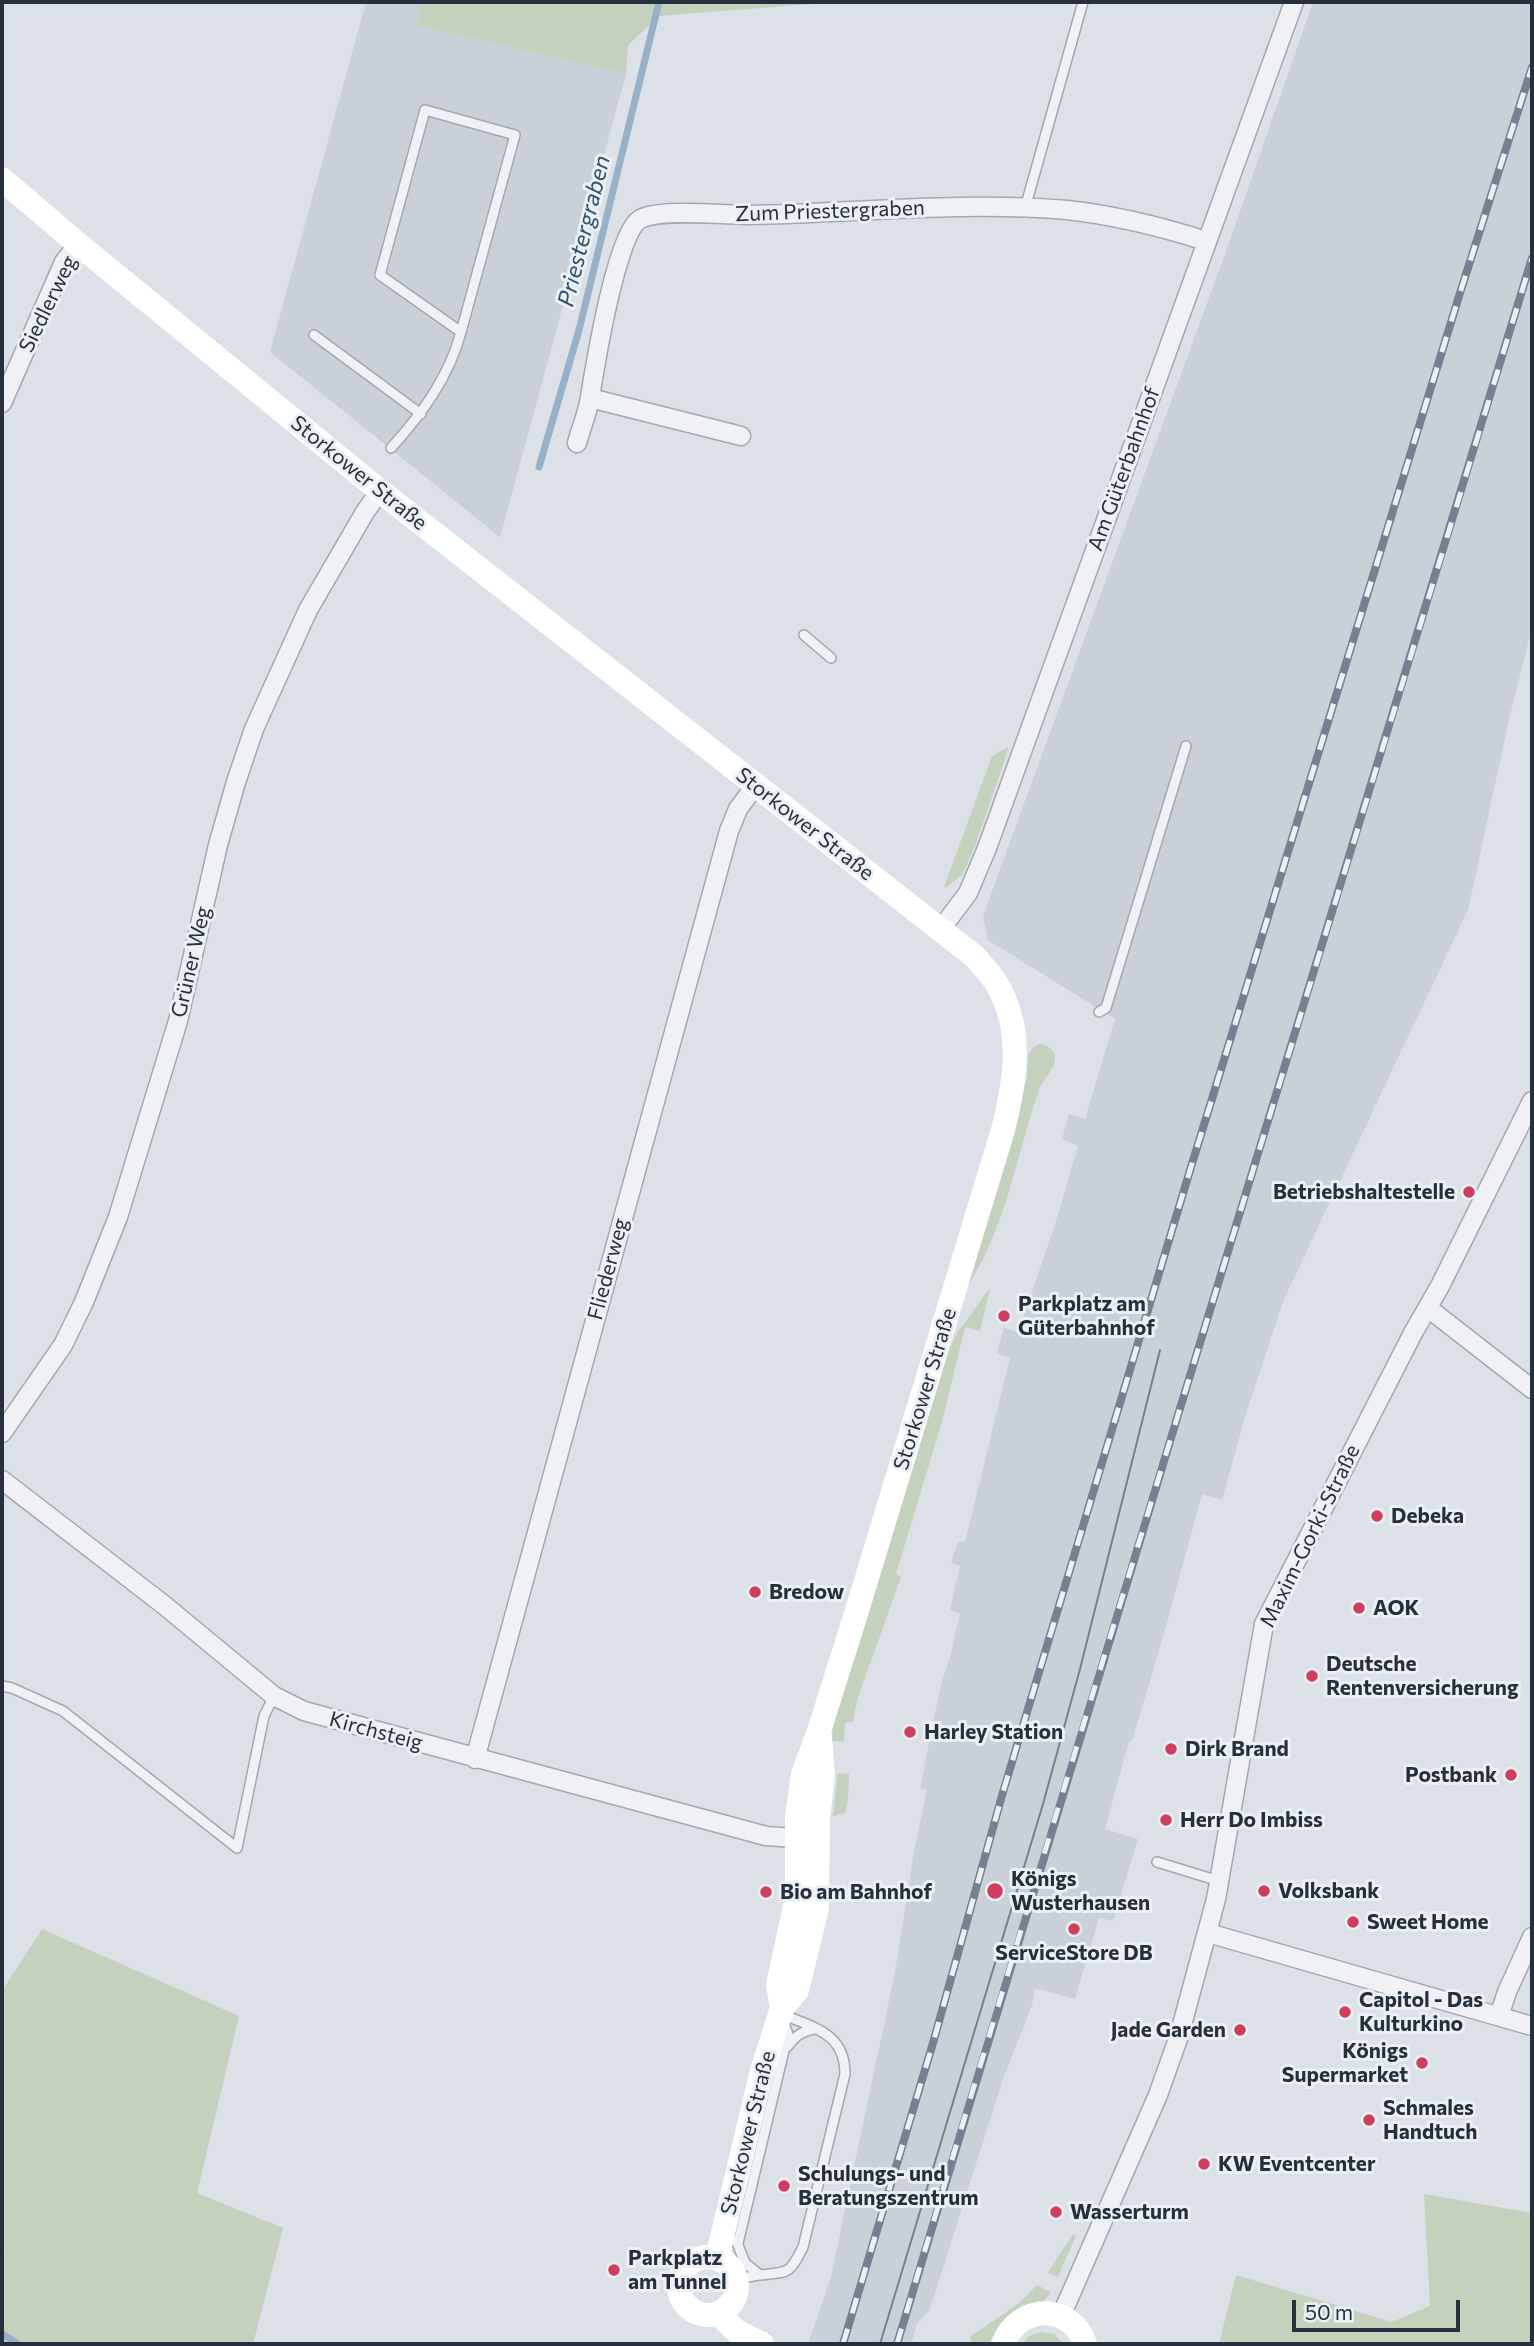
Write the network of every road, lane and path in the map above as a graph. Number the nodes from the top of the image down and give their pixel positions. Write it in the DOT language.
graph roads {
  1 [pos="1083,2"];
  2 [pos="1294,2"];
  3 [pos="2,179"];
  4 [pos="1026,208"];
  5 [pos="1206,241"];
  6 [pos="78,244"];
  7 [pos="461,332"];
  8 [pos="314,335"];
  9 [pos="590,398"];
  10 [pos="2,402"];
  11 [pos="421,414"];
  12 [pos="741,436"];
  13 [pos="577,443"];
  14 [pos="391,447"];
  15 [pos="380,491"];
  16 [pos="804,635"];
  17 [pos="831,659"];
  18 [pos="1186,746"];
  19 [pos="755,786"];
  20 [pos="941,929"];
  21 [pos="1098,1012"];
  22 [pos="1532,1101"];
  23 [pos="1428,1308"];
  24 [pos="1532,1389"];
  25 [pos="2,1433"];
  26 [pos="2,1480"];
  27 [pos="2,1686"];
  28 [pos="274,1696"];
  29 [pos="475,1759"];
  30 [pos="807,1839"];
  31 [pos="1157,1862"];
  32 [pos="1219,1881"];
  33 [pos="1208,1933"];
  34 [pos="1532,1937"];
  35 [pos="781,2011"];
  36 [pos="1499,2016"];
  37 [pos="1532,2026"];
  38 [pos="817,2029"];
  39 [pos="785,2050"];
  40 [pos="736,2228"];
  41 [pos="717,2258"];
  42 [pos="748,2277"];
  43 [pos="718,2313"];
  44 [pos="1061,2316"];
  45 [pos="762,2344"];
  46 [pos="1003,2344"];
  47 [pos="1085,2344"];
  1 -- 4 [label="lane"];
  2 -- 5 [label="street, Am Güterbahnhof"];
  3 -- 6 [label="main road, Storkower Straße"];
  4 -- 5 [label="street, Zum Priestergraben"];
  4 -- 9 [label="street, Zum Priestergraben"];
  5 -- 20 [label="street, Am Güterbahnhof"];
  6 -- 10 [label="street, Siedlerweg"];
  6 -- 15 [label="main road, Storkower Straße"];
  7 -- 7 [label="lane"];
  7 -- 11 [label="lane"];
  8 -- 11 [label="lane"];
  9 -- 12 [label="street"];
  9 -- 13 [label="street, Zum Priestergraben"];
  11 -- 14 [label="lane"];
  15 -- 19 [label="main road, Storkower Straße"];
  15 -- 25 [label="street, Grüner Weg"];
  16 -- 17 [label="lane"];
  18 -- 21 [label="lane"];
  19 -- 20 [label="main road, Storkower Straße"];
  19 -- 29 [label="street, Fliederweg"];
  20 -- 30 [label="main road, Storkower Straße"];
  22 -- 23 [label="street, Maxim-Gorki-Straße"];
  23 -- 24 [label="street"];
  23 -- 32 [label="street, Maxim-Gorki-Straße"];
  26 -- 28 [label="street, Kirchsteig"];
  27 -- 28 [label="lane"];
  28 -- 29 [label="street, Kirchsteig"];
  29 -- 30 [label="street, Kirchsteig"];
  30 -- 35 [label="main road, Storkower Straße"];
  31 -- 32 [label="lane"];
  32 -- 33 [label="street, Maxim-Gorki-Straße"];
  33 -- 36 [label="street"];
  33 -- 44 [label="street, Maxim-Gorki-Straße"];
  34 -- 36 [label="street"];
  35 -- 38 [label="lane"];
  35 -- 39 [label="lane"];
  35 -- 40 [label="main road, Storkower Straße"];
  36 -- 37 [label="street"];
  38 -- 39 [label="lane"];
  38 -- 42 [label="lane"];
  39 -- 40 [label="lane"];
  40 -- 41 [label="main road, Storkower Straße"];
  40 -- 42 [label="lane"];
  41 -- 42 [label="main road"];
  41 -- 43 [label="main road"];
  42 -- 43 [label="main road"];
  43 -- 45 [label="main road"];
  44 -- 46 [label="main road"];
  44 -- 47 [label="main road"];
}
